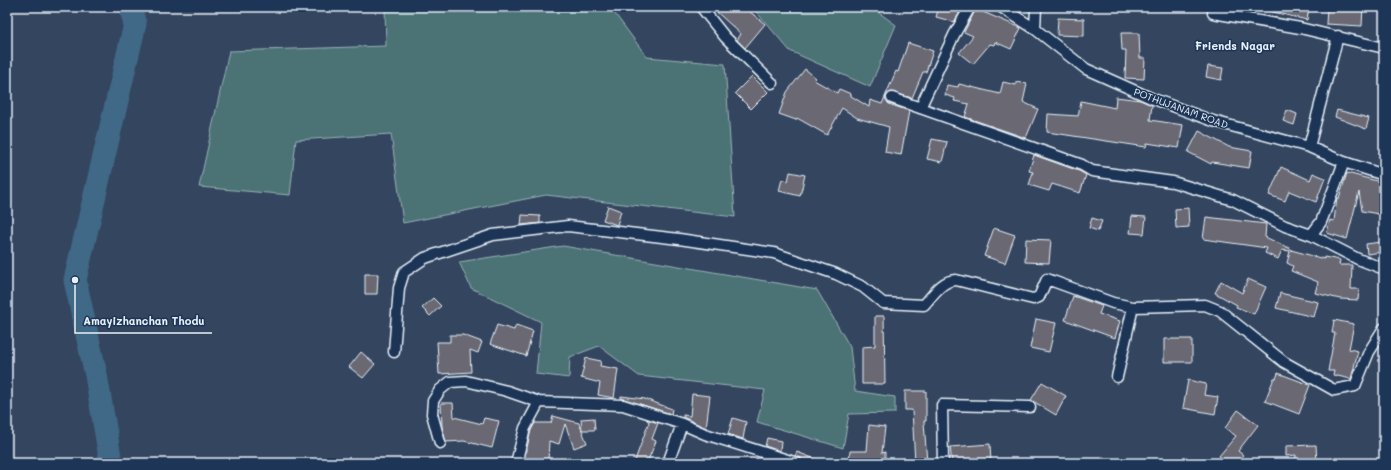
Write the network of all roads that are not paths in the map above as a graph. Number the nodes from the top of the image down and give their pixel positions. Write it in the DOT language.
graph roads {
  1 [pos="701,7"];
  2 [pos="970,7"];
  3 [pos="1001,7"];
  4 [pos="1036,7"];
  5 [pos="1213,13"];
  6 [pos="1035,29"];
  7 [pos="1338,36"];
  8 [pos="1384,48"];
  9 [pos="772,83"];
  10 [pos="892,98"];
  11 [pos="920,108"];
  12 [pos="1309,147"];
  13 [pos="1344,162"];
  14 [pos="1384,175"];
  15 [pos="1310,235"];
  16 [pos="1384,269"];
  17 [pos="1133,307"];
  18 [pos="1384,328"];
  19 [pos="394,352"];
  20 [pos="1117,377"];
  21 [pos="539,402"];
  22 [pos="1030,407"];
  23 [pos="682,424"];
  24 [pos="440,443"];
  25 [pos="516,463"];
  26 [pos="668,463"];
  27 [pos="797,463"];
  28 [pos="943,463"];
  1 -- 9 [label="street"];
  2 -- 11 [label="street"];
  3 -- 6 [label="street, POTHUJANAM ROAD"];
  4 -- 6 [label="street"];
  5 -- 7 [label="street"];
  6 -- 12 [label="street, POTHUJANAM ROAD"];
  7 -- 8 [label="street"];
  7 -- 12 [label="street"];
  10 -- 11 [label="street"];
  11 -- 15 [label="street"];
  12 -- 13 [label="street, POTHUJANAM ROAD"];
  13 -- 14 [label="street, POTHUJANAM ROAD"];
  13 -- 15 [label="street"];
  15 -- 16 [label="street"];
  17 -- 18 [label="street"];
  17 -- 19 [label="street"];
  17 -- 20 [label="street"];
  21 -- 23 [label="street"];
  21 -- 24 [label="street"];
  21 -- 25 [label="street"];
  22 -- 28 [label="street"];
  23 -- 26 [label="street"];
  23 -- 27 [label="street"];
}
